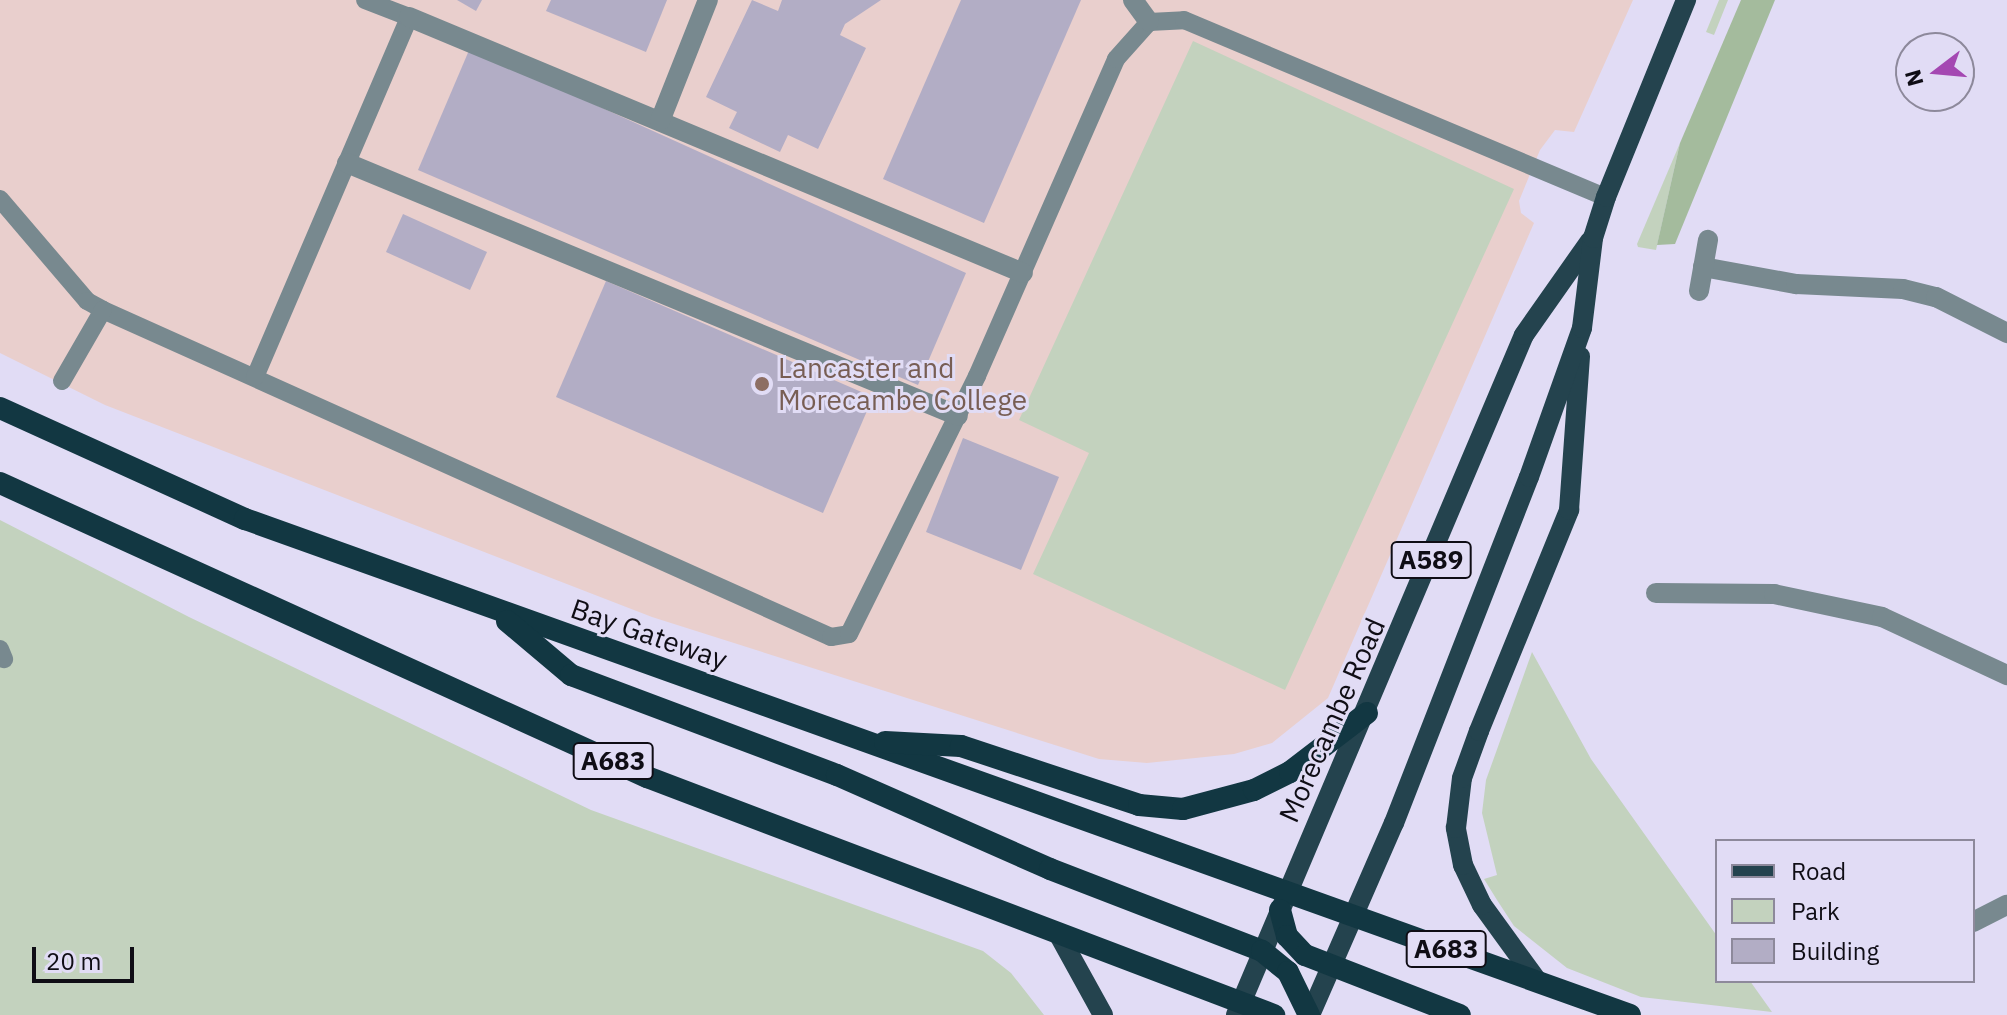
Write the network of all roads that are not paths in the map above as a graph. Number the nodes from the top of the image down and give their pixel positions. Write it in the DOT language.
graph roads {
  1 [pos="365,0"];
  2 [pos="708,0"];
  3 [pos="1133,0"];
  4 [pos="1686,0"];
  5 [pos="409,17"];
  6 [pos="1149,22"];
  7 [pos="660,121"];
  8 [pos="347,163"];
  9 [pos="1606,197"];
  10 [pos="0,199"];
  11 [pos="1593,238"];
  12 [pos="1708,240"];
  13 [pos="1703,267"];
  14 [pos="1023,273"];
  15 [pos="1699,291"];
  16 [pos="103,310"];
  17 [pos="1582,328"];
  18 [pos="2007,333"];
  19 [pos="255,377"];
  20 [pos="62,381"];
  21 [pos="0,408"];
  22 [pos="958,416"];
  23 [pos="0,483"];
  24 [pos="1656,593"];
  25 [pos="497,612"];
  26 [pos="2007,675"];
  27 [pos="1367,713"];
  28 [pos="859,740"];
  29 [pos="1284,901"];
  30 [pos="2007,905"];
  31 [pos="1354,916"];
  32 [pos="1975,921"];
  33 [pos="1060,937"];
  34 [pos="1262,951"];
  35 [pos="1331,967"];
  36 [pos="1538,982"];
  37 [pos="1239,1007"];
  38 [pos="1103,1015"];
  39 [pos="1274,1015"];
  40 [pos="1310,1015"];
  41 [pos="1460,1015"];
  42 [pos="1630,1015"];
  1 -- 5 [label="lane"];
  2 -- 7 [label="street"];
  3 -- 6 [label="street"];
  4 -- 9 [label="main road, Morecambe Road / A589"];
  5 -- 7 [label="street"];
  5 -- 8 [label="lane"];
  6 -- 9 [label="lane"];
  6 -- 14 [label="lane"];
  7 -- 14 [label="street"];
  8 -- 19 [label="lane"];
  8 -- 22 [label="street"];
  9 -- 11 [label="main road, Morecambe Road / A589"];
  10 -- 16 [label="lane"];
  11 -- 17 [label="main road, Morecambe Road / A589"];
  11 -- 27 [label="main road, Morecambe Road / A589"];
  12 -- 13 [label="street"];
  13 -- 15 [label="street"];
  13 -- 18 [label="street"];
  14 -- 22 [label="lane"];
  16 -- 19 [label="lane"];
  16 -- 20 [label="lane"];
  17 -- 31 [label="main road, Morecambe Road / A589"];
  17 -- 36 [label="main road"];
  19 -- 22 [label="lane"];
  21 -- 25 [label="highway, Bay Gateway / A683"];
  23 -- 33 [label="highway, A683"];
  24 -- 26 [label="street"];
  25 -- 28 [label="highway, Bay Gateway / A683"];
  25 -- 34 [label="highway"];
  27 -- 28 [label="highway"];
  27 -- 29 [label="main road, Morecambe Road / A589"];
  28 -- 29 [label="highway, Bay Gateway / A683"];
  29 -- 31 [label="highway, A683"];
  29 -- 34 [label="main road, Morecambe Road / A589"];
  29 -- 35 [label="highway"];
  30 -- 32 [label="street"];
  31 -- 35 [label="main road, Morecambe Road / A589"];
  31 -- 36 [label="highway, A683"];
  33 -- 37 [label="highway, A683"];
  33 -- 38 [label="main road"];
  34 -- 37 [label="main road, Morecambe Road / A589"];
  34 -- 40 [label="highway"];
  35 -- 40 [label="main road, Morecambe Road / A589"];
  35 -- 41 [label="highway"];
  36 -- 42 [label="highway, A683"];
  37 -- 39 [label="highway, A683"];
}
